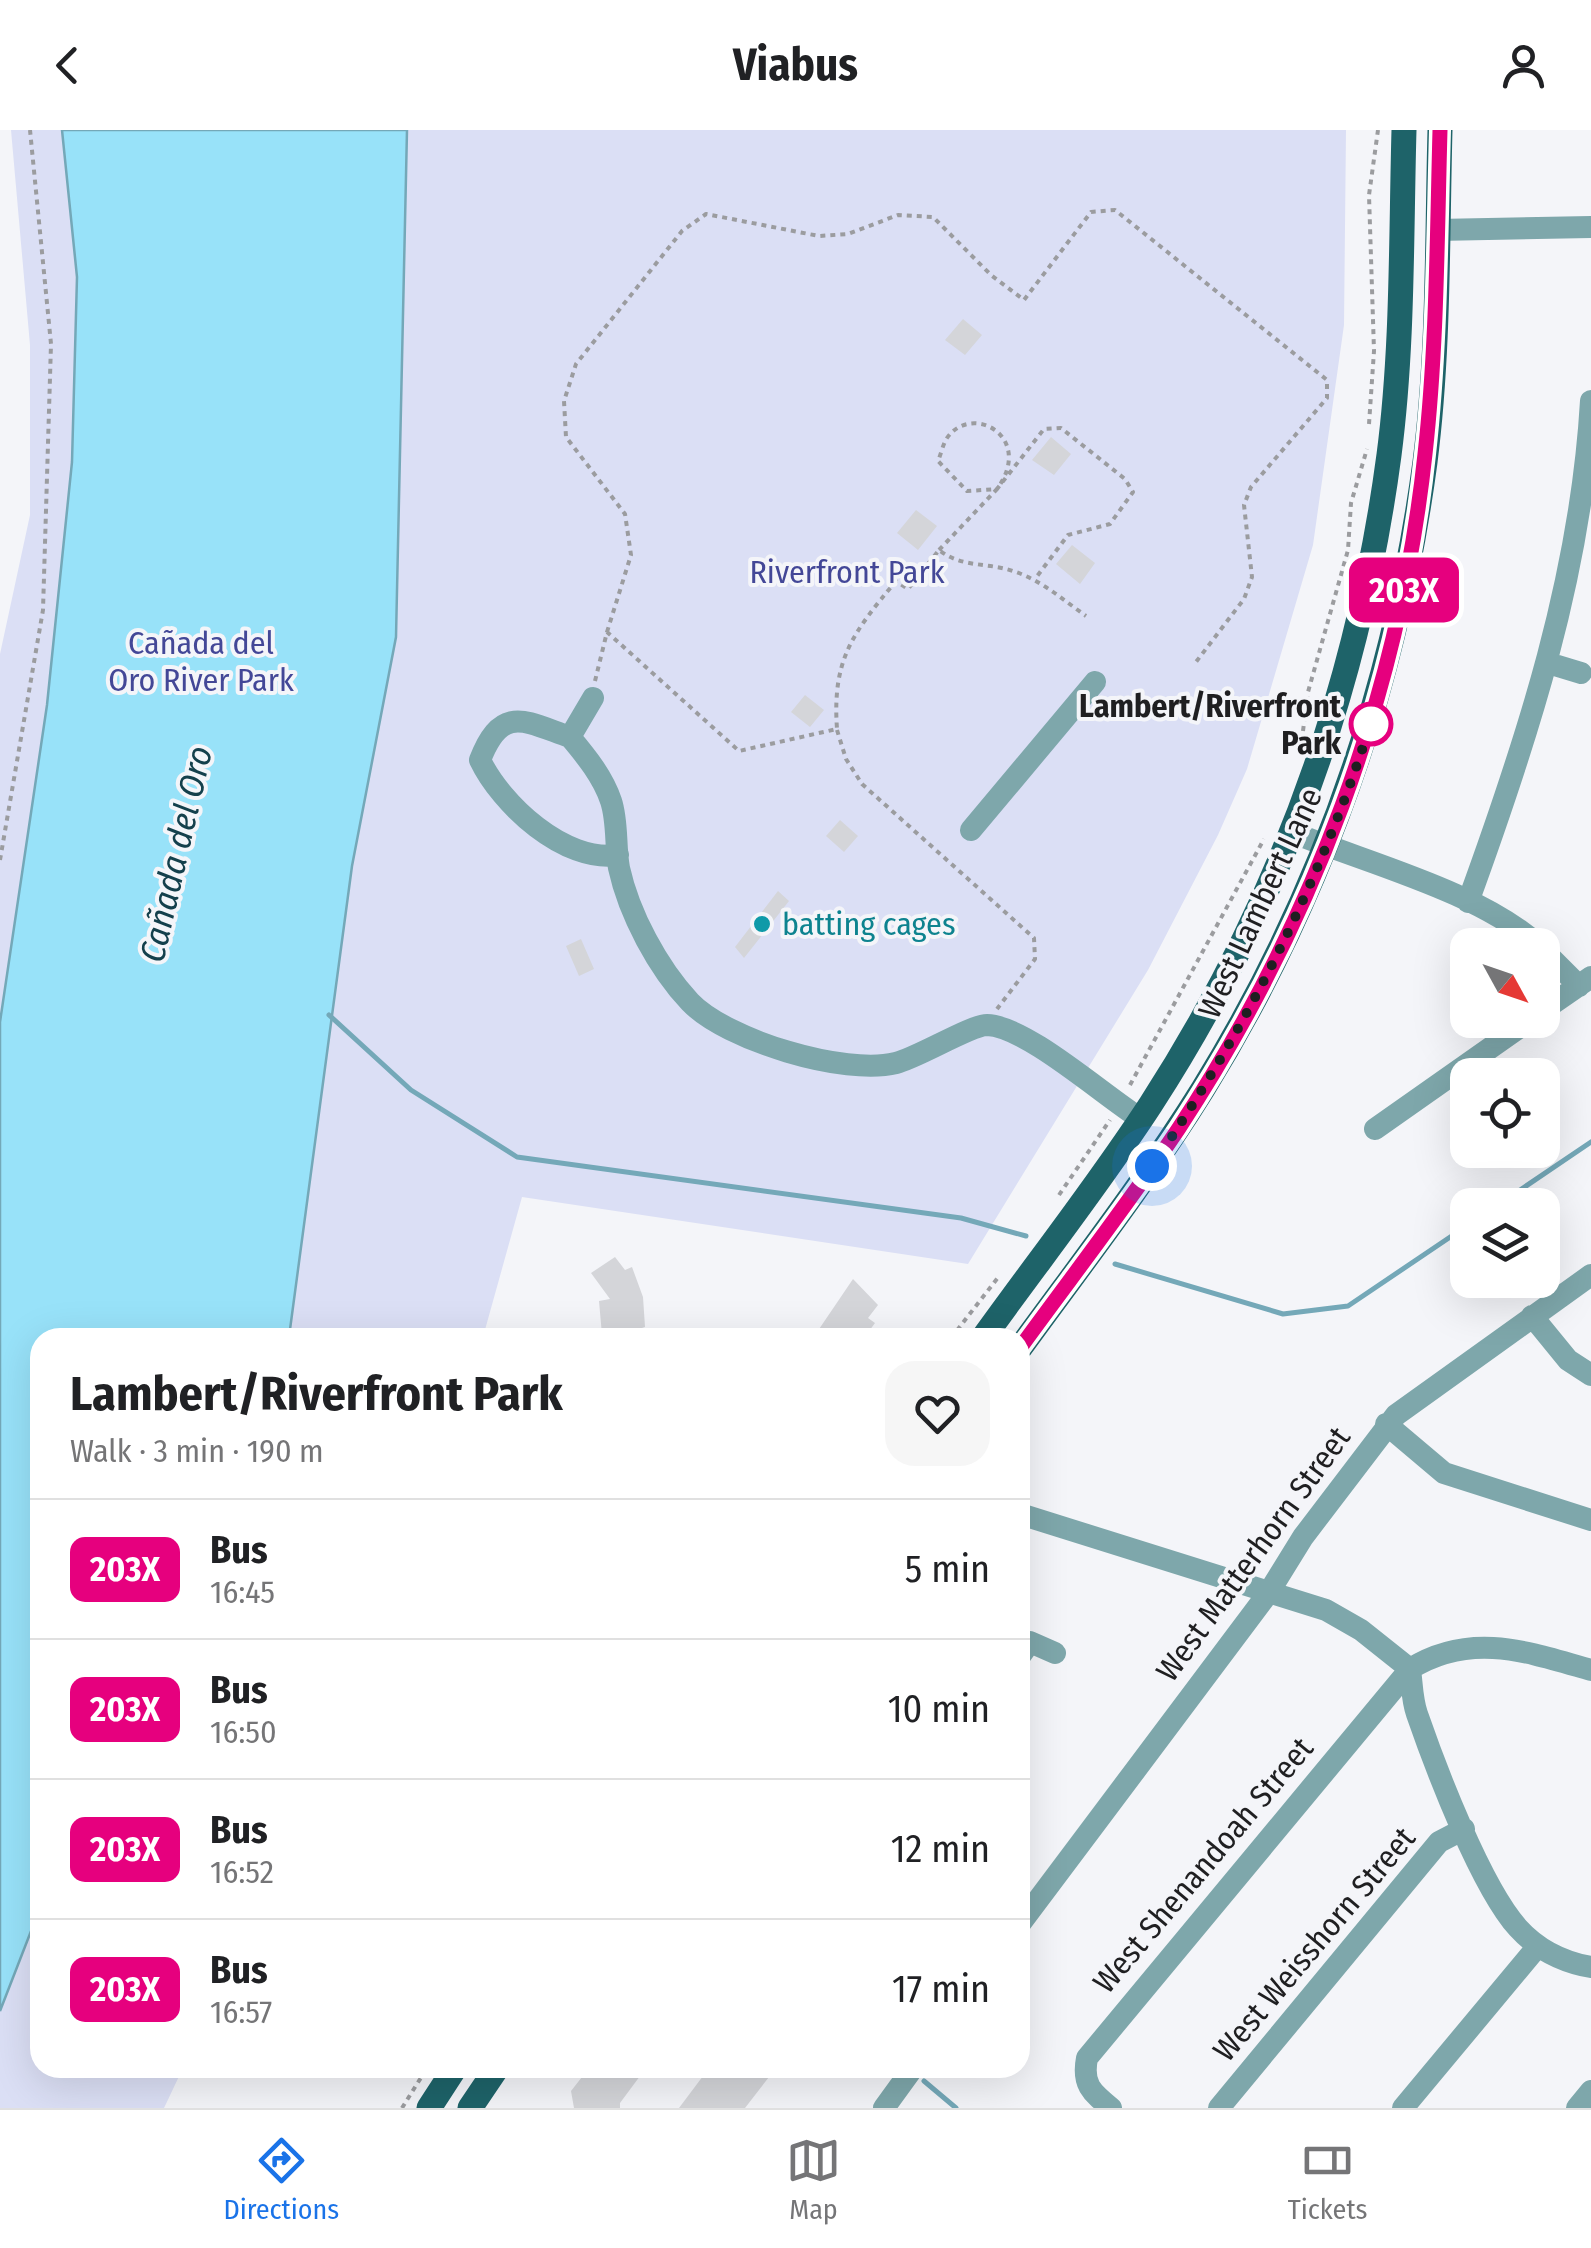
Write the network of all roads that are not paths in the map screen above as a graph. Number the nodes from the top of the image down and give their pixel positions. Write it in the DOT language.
graph roads {
  1 [pos="1404,130"];
  2 [pos="1440,130"];
  3 [pos="1591,228"];
  4 [pos="1438,230"];
  5 [pos="1591,401"];
  6 [pos="1548,663"];
  7 [pos="1581,673"];
  8 [pos="1095,682"];
  9 [pos="593,698"];
  10 [pos="570,738"];
  11 [pos="971,830"];
  12 [pos="1294,832"];
  13 [pos="1327,846"];
  14 [pos="618,855"];
  15 [pos="1468,902"];
  16 [pos="1516,928"];
  17 [pos="1560,962"];
  18 [pos="1585,981"];
  19 [pos="1560,998"];
  20 [pos="1504,1038"];
  21 [pos="1141,1119"];
  22 [pos="1375,1129"];
  23 [pos="1591,1274"];
  24 [pos="1532,1316"];
  25 [pos="990,1328"];
  26 [pos="1030,1334"];
  27 [pos="1591,1375"];
  28 [pos="1386,1424"];
  29 [pos="1030,1517"];
  30 [pos="1591,1520"];
  31 [pos="1268,1592"];
  32 [pos="1030,1647"];
  33 [pos="1055,1653"];
  34 [pos="1410,1669"];
  35 [pos="1591,1670"];
  36 [pos="1464,1828"];
  37 [pos="1030,1911"];
  38 [pos="1538,1946"];
  39 [pos="1591,1966"];
  40 [pos="448,2078"];
  41 [pos="490,2078"];
  42 [pos="906,2078"];
  43 [pos="1591,2090"];
  44 [pos="429,2108"];
  45 [pos="470,2108"];
  46 [pos="884,2108"];
  47 [pos="1111,2108"];
  48 [pos="1219,2108"];
  49 [pos="1403,2108"];
  50 [pos="1577,2108"];
  1 -- 12 [label="main road, West Lambert Lane"];
  2 -- 4 [label="main road, West Lambert Lane"];
  3 -- 4 [label="street"];
  4 -- 13 [label="main road, West Lambert Lane"];
  5 -- 6 [label="street"];
  6 -- 7 [label="street"];
  6 -- 15 [label="street"];
  8 -- 11 [label="street"];
  9 -- 10 [label="street"];
  10 -- 14 [label="street"];
  10 -- 14 [label="street"];
  12 -- 13 [label="street"];
  12 -- 21 [label="main road, West Lambert Lane"];
  13 -- 15 [label="street"];
  13 -- 26 [label="main road, West Lambert Lane"];
  14 -- 21 [label="street"];
  15 -- 16 [label="street"];
  17 -- 18 [label="street"];
  18 -- 19 [label="street"];
  20 -- 22 [label="street"];
  21 -- 25 [label="main road, West Lambert Lane"];
  23 -- 24 [label="street, West Matterhorn Street"];
  24 -- 27 [label="street"];
  24 -- 28 [label="street, West Matterhorn Street"];
  28 -- 30 [label="street"];
  28 -- 31 [label="street, West Matterhorn Street"];
  29 -- 31 [label="street"];
  31 -- 34 [label="street"];
  31 -- 37 [label="street, West Matterhorn Street"];
  32 -- 33 [label="street"];
  34 -- 35 [label="street"];
  34 -- 36 [label="street"];
  34 -- 47 [label="street, West Shenandoah Street"];
  36 -- 38 [label="street"];
  36 -- 48 [label="street, West Weisshorn Street"];
  38 -- 39 [label="street"];
  38 -- 49 [label="street"];
  40 -- 44 [label="main road"];
  41 -- 45 [label="main road"];
  42 -- 46 [label="street"];
  43 -- 50 [label="street"];
}
